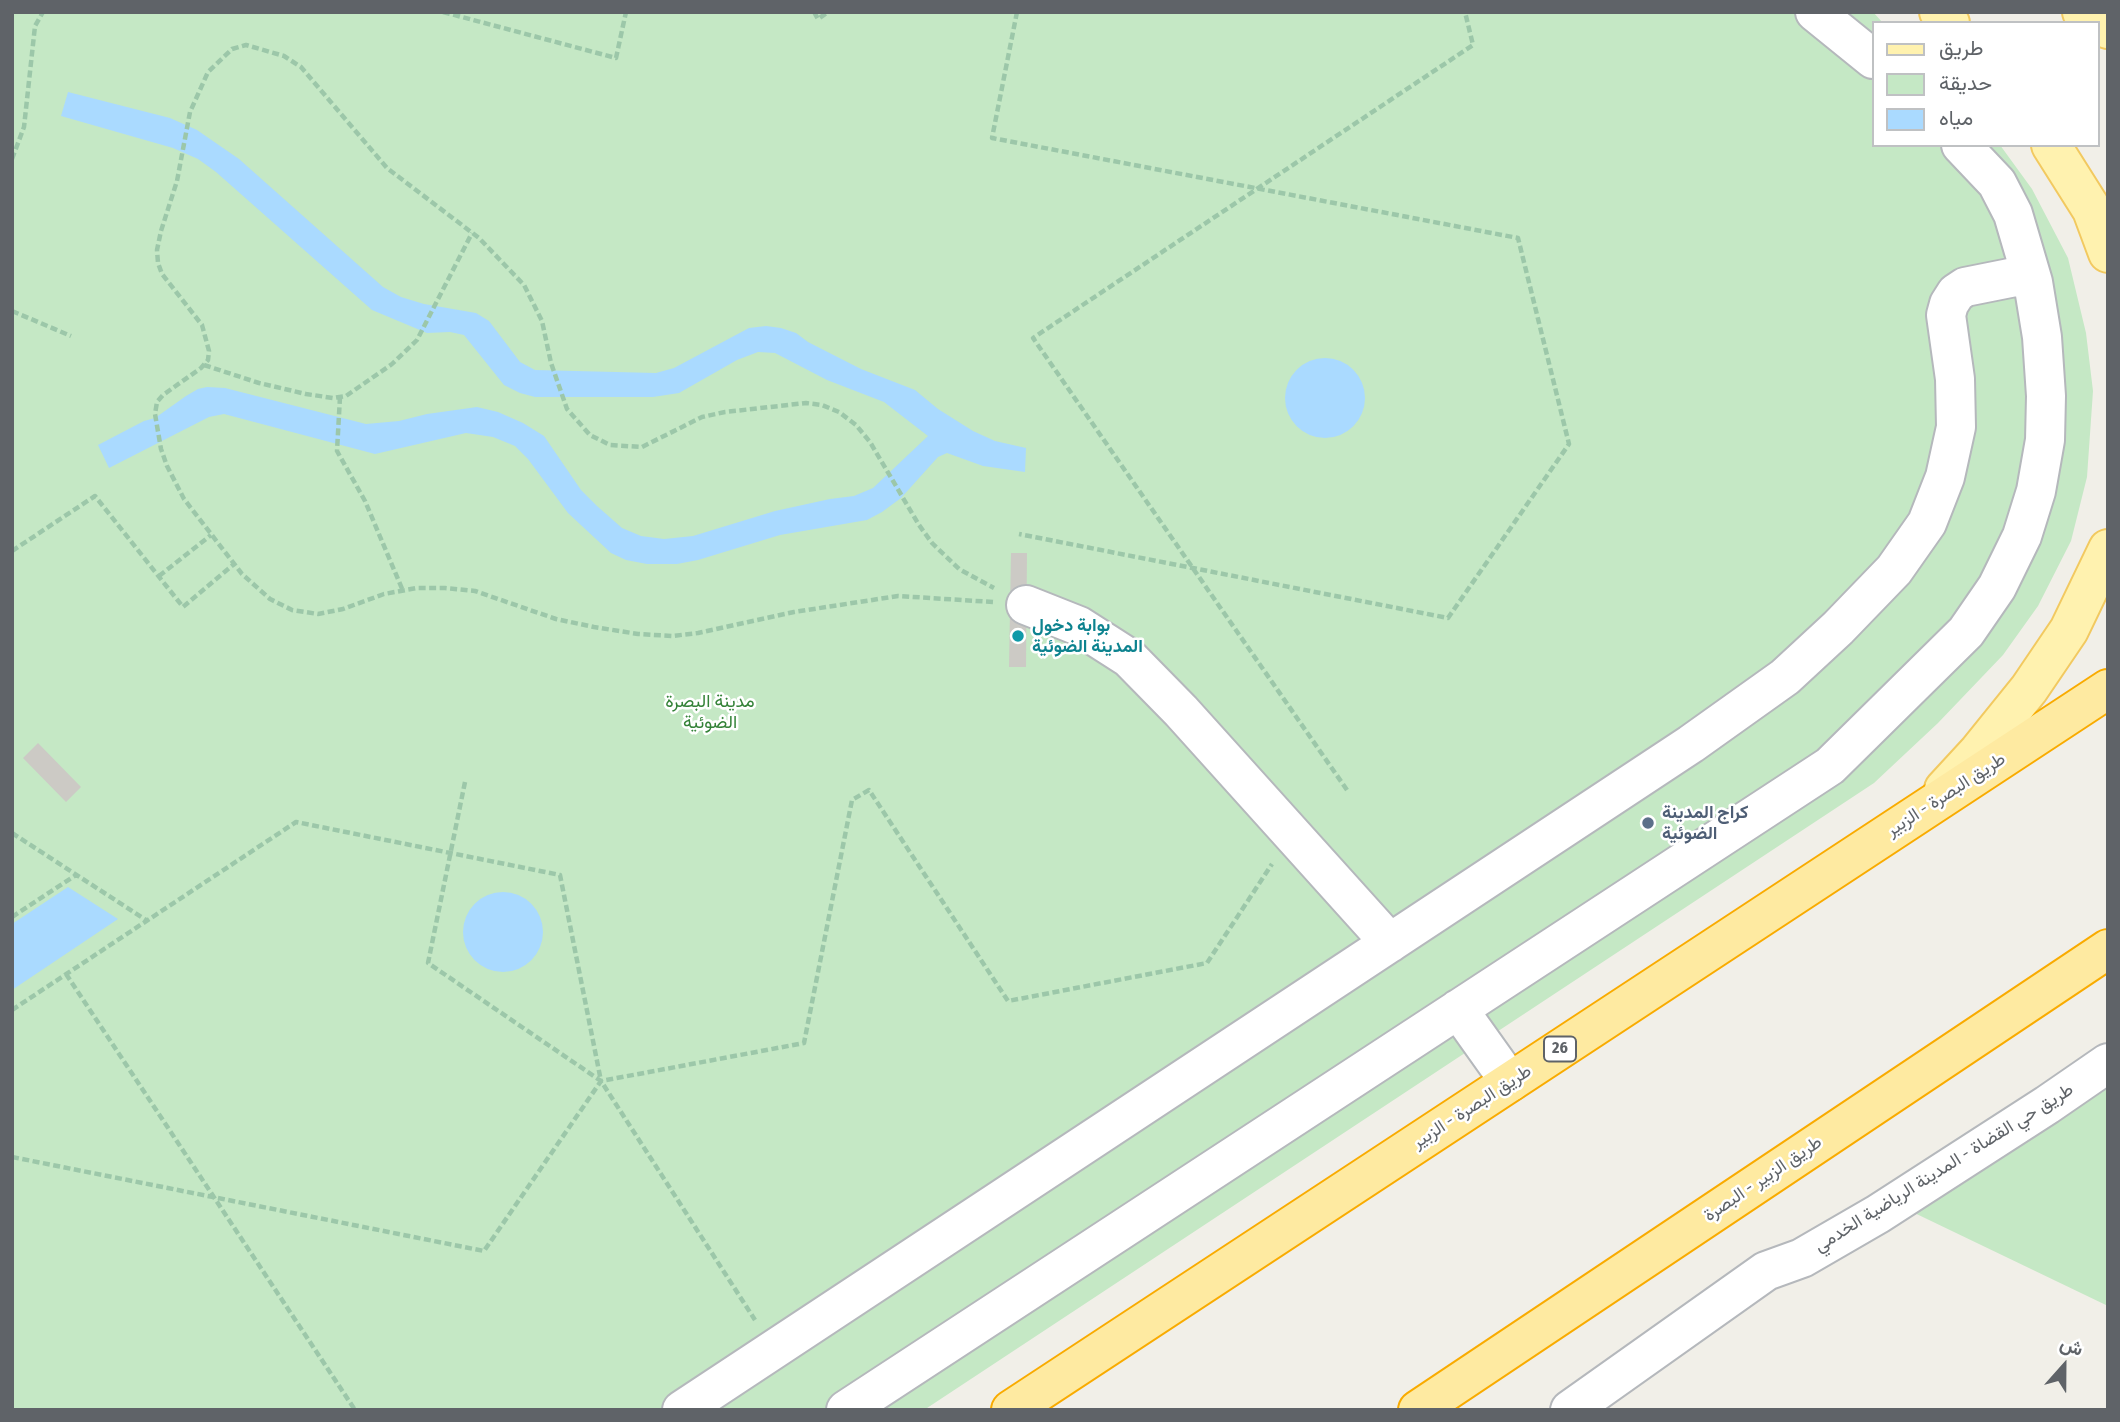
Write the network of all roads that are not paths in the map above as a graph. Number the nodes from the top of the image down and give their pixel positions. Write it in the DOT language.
graph roads {
  1 [pos="1815,12"];
  2 [pos="1871,58"];
  3 [pos="1963,147"];
  4 [pos="2052,147"];
  5 [pos="2108,253"];
  6 [pos="2030,274"];
  7 [pos="2108,549"];
  8 [pos="1008,600"];
  9 [pos="2108,689"];
  10 [pos="1926,808"];
  11 [pos="1390,943"];
  12 [pos="2108,949"];
  13 [pos="1458,1009"];
  14 [pos="2108,1063"];
  15 [pos="1510,1082"];
  16 [pos="682,1410"];
  17 [pos="846,1410"];
  18 [pos="1011,1410"];
  19 [pos="1418,1410"];
  20 [pos="1570,1410"];
  1 -- 2 [label="street"];
  3 -- 6 [label="street"];
  4 -- 5 [label="main road"];
  6 -- 11 [label="street"];
  6 -- 13 [label="street"];
  7 -- 10 [label="main road"];
  8 -- 11 [label="street"];
  9 -- 10 [label="highway, طريق البصرة - الزبير / 26"];
  10 -- 15 [label="highway, طريق البصرة - الزبير / 26"];
  11 -- 16 [label="street"];
  12 -- 19 [label="highway, طريق الزبير - البصرة"];
  13 -- 15 [label="street"];
  13 -- 17 [label="street"];
  14 -- 20 [label="street, طريق حي القضاة - المدينة الرياضية الخدمي"];
  15 -- 18 [label="highway, طريق البصرة - الزبير / 26"];
}
